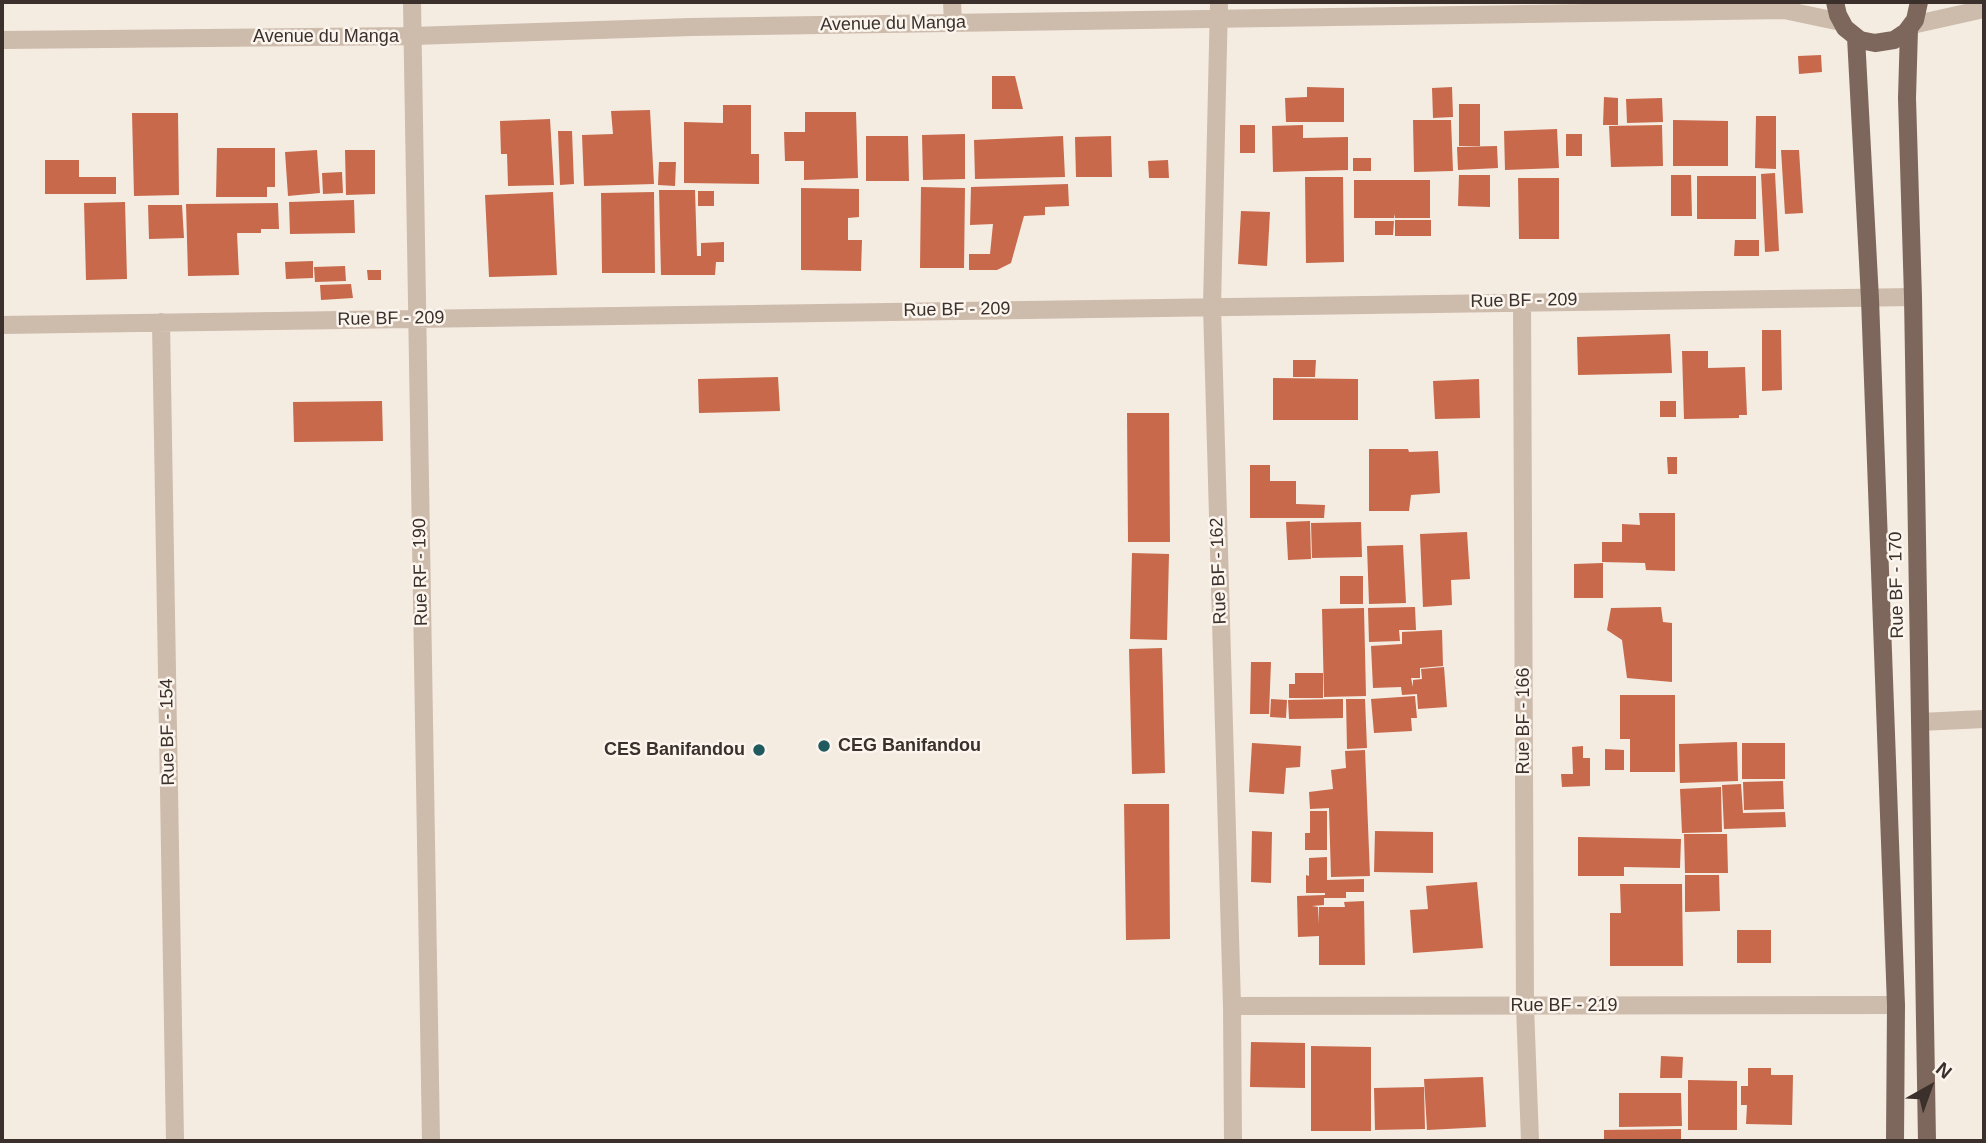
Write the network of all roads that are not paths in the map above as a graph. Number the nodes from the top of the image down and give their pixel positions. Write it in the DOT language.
graph roads {
  1 [pos="412,2"];
  2 [pos="952,2"];
  3 [pos="1801,2"];
  4 [pos="1835,2"];
  5 [pos="1919,2"];
  6 [pos="1961,2"];
  7 [pos="1502,8"];
  8 [pos="1981,9"];
  9 [pos="1219,10"];
  10 [pos="1784,10"];
  11 [pos="953,22"];
  12 [pos="1841,22"];
  13 [pos="1910,27"];
  14 [pos="413,36"];
  15 [pos="1856,37"];
  16 [pos="2,40"];
  17 [pos="1913,297"];
  18 [pos="1870,299"];
  19 [pos="1522,301"];
  20 [pos="1212,306"];
  21 [pos="417,318"];
  22 [pos="161,322"];
  23 [pos="2,325"];
  24 [pos="1984,719"];
  25 [pos="1920,722"];
  26 [pos="1896,1005"];
  27 [pos="1232,1006"];
  28 [pos="1525,1006"];
  29 [pos="175,1141"];
  30 [pos="431,1141"];
  31 [pos="1233,1141"];
  32 [pos="1530,1141"];
  33 [pos="1895,1141"];
  34 [pos="1927,1141"];
  1 -- 14 [label="street, Rue RF - 190"];
  2 -- 11 [label="street"];
  3 -- 10 [label="street"];
  4 -- 12 [label="main road"];
  5 -- 13 [label="main road, Rue BF - 170"];
  6 -- 8 [label="street"];
  7 -- 9 [label="street, Avenue du Manga"];
  7 -- 10 [label="street, Avenue du Manga"];
  8 -- 13 [label="street"];
  9 -- 11 [label="street, Avenue du Manga"];
  9 -- 20 [label="street, Rue BF - 162"];
  10 -- 12 [label="street"];
  11 -- 14 [label="street, Avenue du Manga"];
  12 -- 15 [label="main road"];
  13 -- 15 [label="main road"];
  13 -- 17 [label="main road, Rue BF - 170"];
  14 -- 16 [label="street, Avenue du Manga"];
  14 -- 21 [label="street, Rue RF - 190"];
  15 -- 18 [label="main road, Rue BF - 170"];
  17 -- 18 [label="street, Rue BF - 209"];
  17 -- 25 [label="main road, Rue BF - 170"];
  18 -- 19 [label="street, Rue BF - 209"];
  18 -- 26 [label="main road, Rue BF - 170"];
  19 -- 20 [label="street, Rue BF - 209"];
  19 -- 28 [label="street, Rue BF - 166"];
  20 -- 21 [label="street, Rue BF - 209"];
  20 -- 27 [label="street, Rue BF - 162"];
  21 -- 22 [label="street, Rue BF - 209"];
  21 -- 30 [label="street, Rue RF - 190"];
  22 -- 23 [label="street, Rue BF - 209"];
  22 -- 29 [label="street, Rue BF - 154"];
  24 -- 25 [label="street"];
  25 -- 34 [label="main road, Rue BF - 170"];
  26 -- 28 [label="street, Rue BF - 219"];
  26 -- 33 [label="main road, Rue BF - 170"];
  27 -- 28 [label="street, Rue BF - 219"];
  27 -- 31 [label="street, Rue BF - 162"];
  28 -- 32 [label="street, Rue BF - 166"];
}
